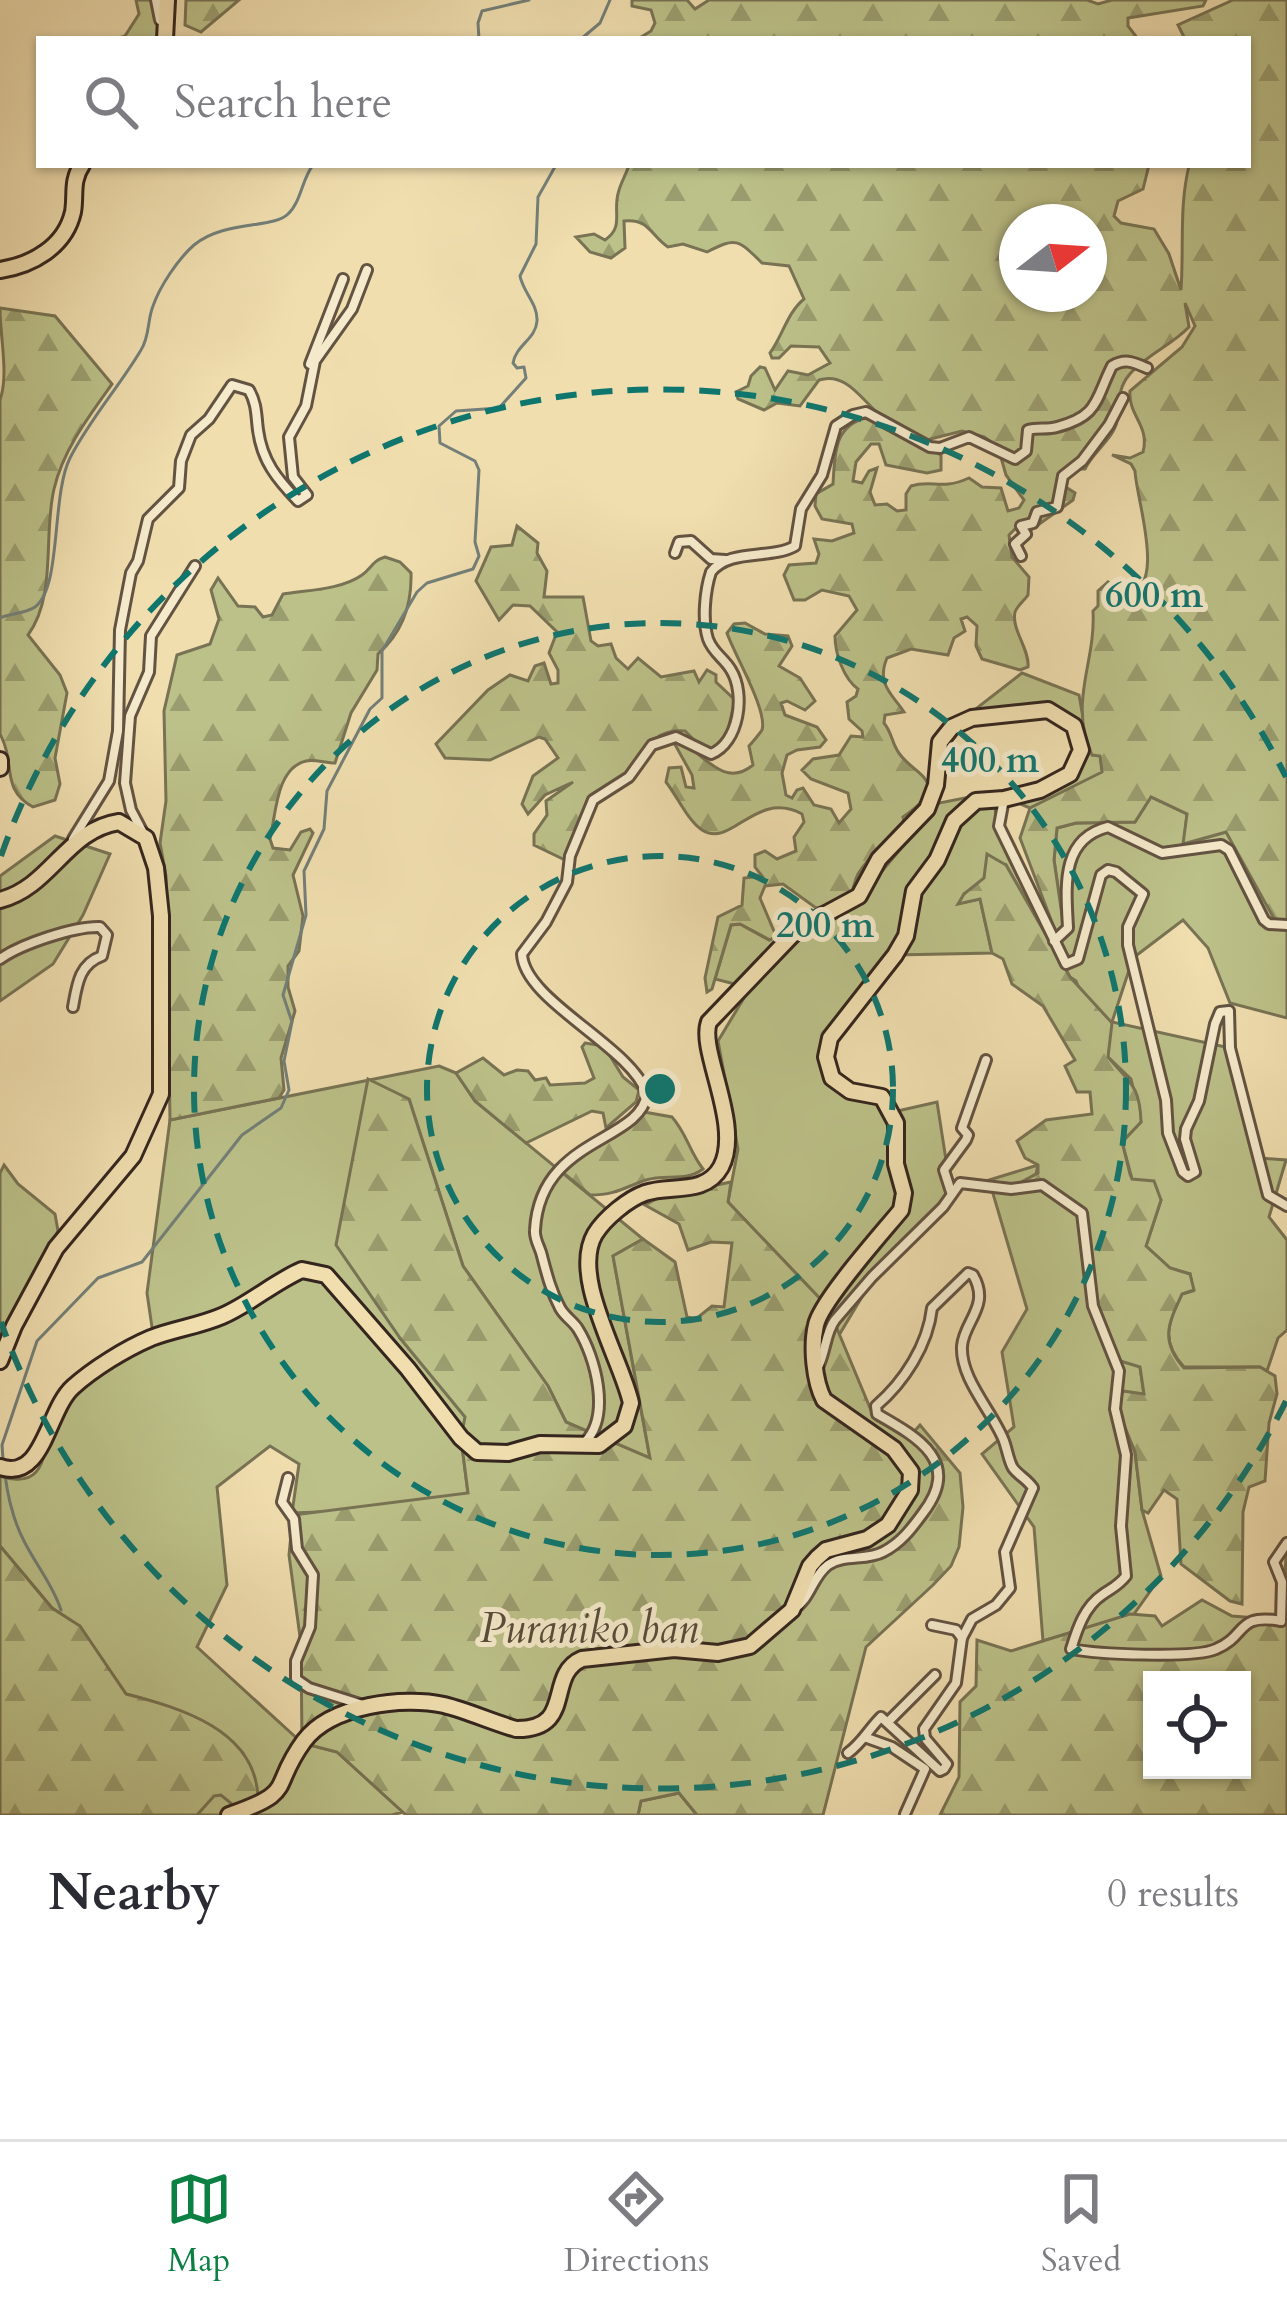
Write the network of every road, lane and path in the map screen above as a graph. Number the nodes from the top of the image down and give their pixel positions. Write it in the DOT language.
graph roads {
  1 [pos="156,0"];
  2 [pos="167,0"];
  3 [pos="162,36"];
  4 [pos="163,36"];
  5 [pos="81,168"];
  6 [pos="0,270"];
  7 [pos="367,270"];
  8 [pos="344,279"];
  9 [pos="1147,368"];
  10 [pos="310,371"];
  11 [pos="1123,398"];
  12 [pos="675,554"];
  13 [pos="1022,556"];
  14 [pos="727,560"];
  15 [pos="195,566"];
  16 [pos="123,731"];
  17 [pos="1004,799"];
  18 [pos="146,838"];
  19 [pos="69,845"];
  20 [pos="0,900"];
  21 [pos="1287,925"];
  22 [pos="1054,940"];
  23 [pos="0,958"];
  24 [pos="73,1007"];
  25 [pos="986,1060"];
  26 [pos="951,1192"];
  27 [pos="1287,1205"];
  28 [pos="0,1361"];
  29 [pos="816,1370"];
  30 [pos="583,1444"];
  31 [pos="0,1467"];
  32 [pos="287,1478"];
  33 [pos="1287,1543"];
  34 [pos="793,1610"];
  35 [pos="1281,1621"];
  36 [pos="932,1625"];
  37 [pos="1287,1631"];
  38 [pos="962,1638"];
  39 [pos="935,1675"];
  40 [pos="368,1707"];
  41 [pos="889,1721"];
  42 [pos="867,1738"];
  43 [pos="848,1754"];
  44 [pos="905,1814"];
  45 [pos="229,1815"];
  1 -- 3 [label="street"];
  2 -- 4 [label="highway"];
  5 -- 6 [label="highway"];
  7 -- 10 [label="street"];
  8 -- 10 [label="street"];
  9 -- 14 [label="street"];
  10 -- 16 [label="street"];
  11 -- 13 [label="street"];
  12 -- 14 [label="street"];
  14 -- 30 [label="street"];
  15 -- 16 [label="street"];
  16 -- 18 [label="street"];
  16 -- 19 [label="street"];
  17 -- 22 [label="street"];
  17 -- 29 [label="highway"];
  17 -- 30 [label="highway"];
  18 -- 19 [label="highway"];
  18 -- 28 [label="highway"];
  19 -- 20 [label="highway"];
  21 -- 22 [label="street"];
  22 -- 27 [label="street"];
  23 -- 24 [label="street"];
  25 -- 26 [label="street"];
  26 -- 29 [label="street"];
  26 -- 35 [label="street"];
  29 -- 34 [label="highway"];
  30 -- 31 [label="highway"];
  32 -- 40 [label="street"];
  33 -- 35 [label="street"];
  34 -- 38 [label="street"];
  34 -- 40 [label="highway"];
  35 -- 37 [label="street"];
  36 -- 38 [label="street"];
  38 -- 41 [label="street"];
  39 -- 41 [label="street"];
  40 -- 45 [label="highway"];
  41 -- 42 [label="street"];
  42 -- 43 [label="street"];
  42 -- 44 [label="street"];
}
